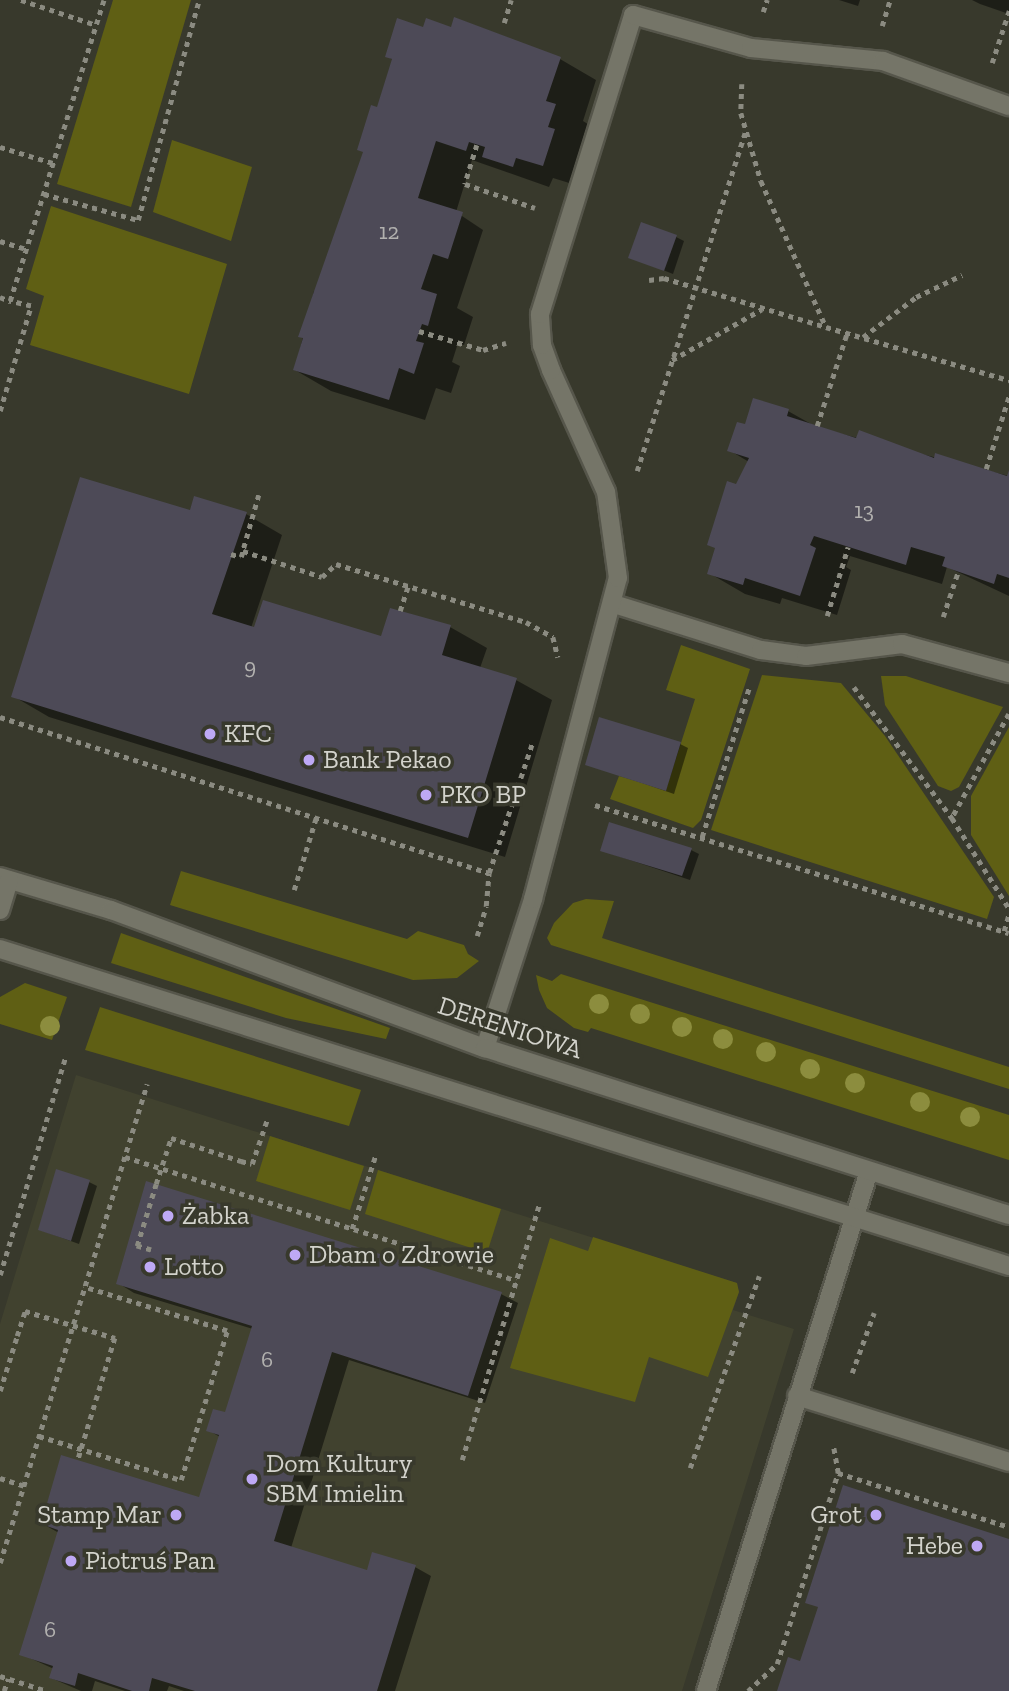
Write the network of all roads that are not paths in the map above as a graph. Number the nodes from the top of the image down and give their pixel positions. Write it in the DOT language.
graph roads {
  1 [pos="1009,106"];
  2 [pos="614,604"];
  3 [pos="1009,673"];
  4 [pos="5,878"];
  5 [pos="0,910"];
  6 [pos="0,948"];
  7 [pos="485,1048"];
  8 [pos="869,1171"];
  9 [pos="1009,1215"];
  10 [pos="855,1217"];
  11 [pos="1009,1266"];
  12 [pos="797,1396"];
  13 [pos="1009,1462"];
  14 [pos="706,1691"];
  1 -- 2 [label="street"];
  2 -- 3 [label="street"];
  2 -- 7 [label="street"];
  4 -- 5 [label="street"];
  4 -- 7 [label="street, DERENIOWA"];
  6 -- 10 [label="street"];
  7 -- 8 [label="street, DERENIOWA"];
  8 -- 9 [label="street, DERENIOWA"];
  8 -- 10 [label="street"];
  10 -- 11 [label="street"];
  10 -- 12 [label="street"];
  12 -- 13 [label="street"];
  12 -- 14 [label="street"];
}
